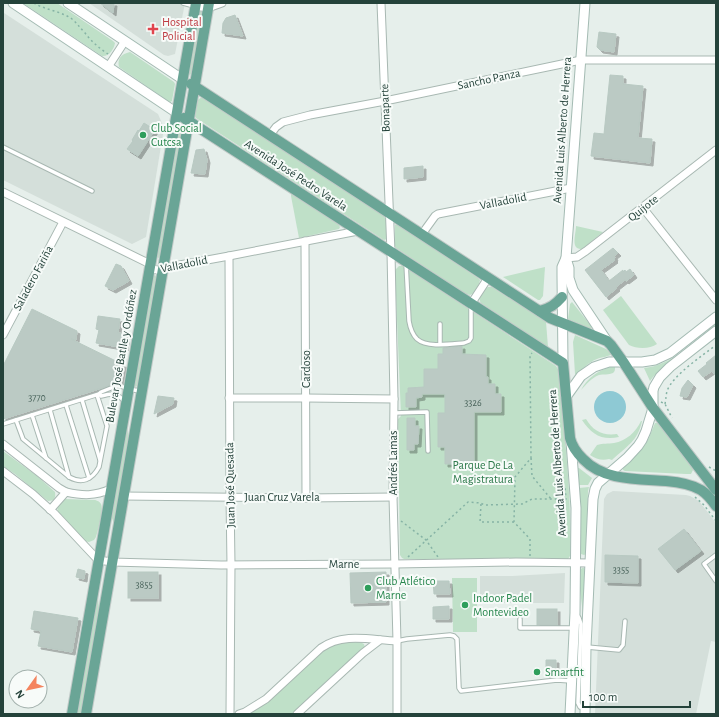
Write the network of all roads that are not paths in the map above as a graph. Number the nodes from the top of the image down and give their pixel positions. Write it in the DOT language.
graph roads {
  1 [pos="12,3"];
  2 [pos="68,3"];
  3 [pos="183,3"];
  4 [pos="222,3"];
  5 [pos="381,3"];
  6 [pos="585,3"];
  7 [pos="195,5"];
  8 [pos="208,6"];
  9 [pos="125,41"];
  10 [pos="581,60"];
  11 [pos="716,60"];
  12 [pos="108,67"];
  13 [pos="182,79"];
  14 [pos="195,86"];
  15 [pos="385,101"];
  16 [pos="177,113"];
  17 [pos="188,121"];
  18 [pos="270,136"];
  19 [pos="3,147"];
  20 [pos="716,150"];
  21 [pos="571,188"];
  22 [pos="92,191"];
  23 [pos="3,192"];
  24 [pos="643,208"];
  25 [pos="389,213"];
  26 [pos="63,222"];
  27 [pos="358,230"];
  28 [pos="422,234"];
  29 [pos="306,241"];
  30 [pos="391,252"];
  31 [pos="229,256"];
  32 [pos="566,258"];
  33 [pos="406,262"];
  34 [pos="150,264"];
  35 [pos="163,270"];
  36 [pos="488,278"];
  37 [pos="562,297"];
  38 [pos="716,300"];
  39 [pos="471,304"];
  40 [pos="540,311"];
  41 [pos="716,317"];
  42 [pos="562,323"];
  43 [pos="440,324"];
  44 [pos="716,332"];
  45 [pos="3,335"];
  46 [pos="607,341"];
  47 [pos="440,344"];
  48 [pos="562,363"];
  49 [pos="624,363"];
  50 [pos="128,388"];
  51 [pos="142,391"];
  52 [pos="98,394"];
  53 [pos="566,397"];
  54 [pos="229,398"];
  55 [pos="306,398"];
  56 [pos="394,399"];
  57 [pos="82,400"];
  58 [pos="126,403"];
  59 [pos="66,405"];
  60 [pos="652,408"];
  61 [pos="50,410"];
  62 [pos="394,413"];
  63 [pos="32,415"];
  64 [pos="16,420"];
  65 [pos="3,424"];
  66 [pos="570,438"];
  67 [pos="3,444"];
  68 [pos="428,451"];
  69 [pos="46,459"];
  70 [pos="100,461"];
  71 [pos="3,471"];
  72 [pos="607,474"];
  73 [pos="69,477"];
  74 [pos="89,478"];
  75 [pos="714,485"];
  76 [pos="111,489"];
  77 [pos="702,491"];
  78 [pos="66,492"];
  79 [pos="123,496"];
  80 [pos="230,497"];
  81 [pos="393,497"];
  82 [pos="306,498"];
  83 [pos="716,506"];
  84 [pos="50,510"];
  85 [pos="716,555"];
  86 [pos="98,560"];
  87 [pos="112,562"];
  88 [pos="576,563"];
  89 [pos="589,563"];
  90 [pos="231,564"];
  91 [pos="398,564"];
  92 [pos="716,581"];
  93 [pos="575,613"];
  94 [pos="520,619"];
  95 [pos="625,621"];
  96 [pos="574,628"];
  97 [pos="380,640"];
  98 [pos="397,641"];
  99 [pos="586,647"];
  100 [pos="572,681"];
  101 [pos="585,711"];
  102 [pos="72,714"];
  103 [pos="86,714"];
  104 [pos="230,714"];
  105 [pos="239,714"];
  106 [pos="297,714"];
  107 [pos="397,714"];
  108 [pos="570,714"];
  1 -- 12 [label="main road, Avenida José Pedro Varela"];
  2 -- 9 [label="main road, Avenida José Pedro Varela"];
  3 -- 7 [label="lane"];
  4 -- 8 [label="street"];
  5 -- 15 [label="street, Bonaparte"];
  6 -- 10 [label="main road, Avenida Luis Alberto de Herrera"];
  7 -- 8 [label="street"];
  7 -- 13 [label="main road, Bulevar José Batlle y Ordóñez"];
  8 -- 14 [label="main road"];
  9 -- 12 [label="street"];
  9 -- 13 [label="main road, Avenida José Pedro Varela"];
  10 -- 11 [label="street, Sancho Panza"];
  10 -- 15 [label="street, Sancho Panza"];
  10 -- 21 [label="main road, Avenida Luis Alberto de Herrera"];
  12 -- 16 [label="main road, Avenida José Pedro Varela"];
  13 -- 14 [label="main road, Avenida José Pedro Varela"];
  13 -- 16 [label="main road, Bulevar José Batlle y Ordóñez"];
  14 -- 17 [label="main road"];
  14 -- 18 [label="main road, Avenida José Pedro Varela"];
  15 -- 18 [label="street, Sancho Panza"];
  15 -- 25 [label="street, Bonaparte"];
  16 -- 17 [label="main road, Avenida José Pedro Varela"];
  16 -- 34 [label="main road, Bulevar José Batlle y Ordóñez"];
  17 -- 27 [label="main road, Avenida José Pedro Varela"];
  17 -- 35 [label="main road"];
  18 -- 25 [label="main road, Avenida José Pedro Varela"];
  19 -- 22 [label="lane"];
  20 -- 24 [label="street, Quijote"];
  21 -- 28 [label="street, Valladolid"];
  21 -- 32 [label="main road, Avenida Luis Alberto de Herrera"];
  23 -- 26 [label="street, Valladolid"];
  24 -- 32 [label="street, Quijote"];
  24 -- 38 [label="street"];
  25 -- 28 [label="main road, Avenida José Pedro Varela"];
  25 -- 30 [label="street, Andrés Lamas"];
  26 -- 34 [label="street, Valladolid"];
  26 -- 45 [label="street, Saladero Fariña"];
  27 -- 29 [label="street, Valladolid"];
  27 -- 30 [label="main road, Avenida José Pedro Varela"];
  28 -- 36 [label="main road, Avenida José Pedro Varela"];
  29 -- 31 [label="street, Valladolid"];
  29 -- 55 [label="street, Cardoso"];
  30 -- 33 [label="main road, Avenida José Pedro Varela"];
  30 -- 56 [label="street, Andrés Lamas"];
  31 -- 35 [label="street, Valladolid"];
  31 -- 54 [label="street, Juan José Quesada"];
  32 -- 37 [label="main road, Avenida Luis Alberto de Herrera"];
  32 -- 46 [label="main road, Avenida Luis Alberto de Herrera"];
  33 -- 39 [label="main road, Avenida José Pedro Varela"];
  33 -- 47 [label="lane"];
  34 -- 35 [label="street, Valladolid"];
  34 -- 50 [label="main road, Bulevar José Batlle y Ordóñez"];
  35 -- 51 [label="main road"];
  36 -- 39 [label="street"];
  36 -- 40 [label="main road, Avenida José Pedro Varela"];
  37 -- 40 [label="main road"];
  37 -- 42 [label="main road, Avenida Luis Alberto de Herrera"];
  39 -- 47 [label="lane"];
  39 -- 48 [label="main road, Avenida José Pedro Varela"];
  40 -- 42 [label="main road, Avenida José Pedro Varela"];
  41 -- 49 [label="main road"];
  42 -- 46 [label="main road, Avenida José Pedro Varela"];
  42 -- 48 [label="main road, Avenida Luis Alberto de Herrera"];
  43 -- 47 [label="lane"];
  44 -- 60 [label="main road"];
  46 -- 49 [label="main road, Avenida Luis Alberto de Herrera"];
  48 -- 53 [label="main road, Avenida Luis Alberto de Herrera"];
  49 -- 53 [label="main road"];
  49 -- 60 [label="main road"];
  50 -- 51 [label="lane"];
  50 -- 52 [label="lane"];
  50 -- 58 [label="main road, Bulevar José Batlle y Ordóñez"];
  51 -- 79 [label="main road"];
  52 -- 57 [label="lane"];
  52 -- 58 [label="lane"];
  52 -- 70 [label="lane"];
  53 -- 66 [label="main road, Avenida Luis Alberto de Herrera"];
  54 -- 55 [label="street"];
  54 -- 80 [label="street, Juan José Quesada"];
  55 -- 56 [label="street"];
  55 -- 82 [label="street, Cardoso"];
  56 -- 62 [label="street, Andrés Lamas"];
  57 -- 59 [label="lane"];
  57 -- 70 [label="lane"];
  58 -- 76 [label="main road, Bulevar José Batlle y Ordóñez"];
  59 -- 61 [label="lane"];
  59 -- 74 [label="lane"];
  60 -- 72 [label="main road"];
  60 -- 75 [label="main road"];
  61 -- 63 [label="lane"];
  61 -- 73 [label="lane"];
  62 -- 68 [label="lane"];
  62 -- 81 [label="street, Andrés Lamas"];
  63 -- 64 [label="lane"];
  63 -- 69 [label="lane"];
  64 -- 65 [label="lane"];
  64 -- 69 [label="lane"];
  66 -- 72 [label="main road"];
  66 -- 88 [label="main road, Avenida Luis Alberto de Herrera"];
  67 -- 78 [label="street"];
  69 -- 73 [label="lane"];
  70 -- 74 [label="lane"];
  71 -- 84 [label="street"];
  72 -- 77 [label="main road"];
  72 -- 89 [label="main road"];
  73 -- 74 [label="lane"];
  75 -- 77 [label="street"];
  76 -- 78 [label="street"];
  76 -- 86 [label="main road, Bulevar José Batlle y Ordóñez"];
  77 -- 83 [label="main road"];
  78 -- 84 [label="street"];
  79 -- 80 [label="street, Juan Cruz Varela"];
  79 -- 87 [label="main road"];
  80 -- 82 [label="street, Juan Cruz Varela"];
  80 -- 90 [label="street, Juan José Quesada"];
  81 -- 82 [label="street, Juan Cruz Varela"];
  81 -- 91 [label="street, Andrés Lamas"];
  84 -- 86 [label="street"];
  85 -- 92 [label="lane"];
  86 -- 87 [label="street, Marne"];
  86 -- 102 [label="main road, Bulevar José Batlle y Ordóñez"];
  87 -- 90 [label="street, Marne"];
  87 -- 103 [label="main road"];
  88 -- 89 [label="street, Marne"];
  88 -- 91 [label="street, Marne"];
  88 -- 93 [label="main road, Avenida Luis Alberto de Herrera"];
  89 -- 99 [label="main road"];
  90 -- 91 [label="street, Marne"];
  90 -- 104 [label="street, Juan José Quesada"];
  91 -- 98 [label="street, Andrés Lamas"];
  93 -- 96 [label="main road, Avenida Luis Alberto de Herrera"];
  93 -- 101 [label="lane"];
  94 -- 96 [label="lane"];
  95 -- 99 [label="lane"];
  96 -- 100 [label="main road, Avenida Luis Alberto de Herrera"];
  97 -- 98 [label="street"];
  97 -- 105 [label="street"];
  97 -- 106 [label="street"];
  98 -- 100 [label="lane"];
  98 -- 107 [label="street, Andrés Lamas"];
  99 -- 101 [label="main road"];
  100 -- 108 [label="main road, Avenida Luis Alberto de Herrera"];
}
